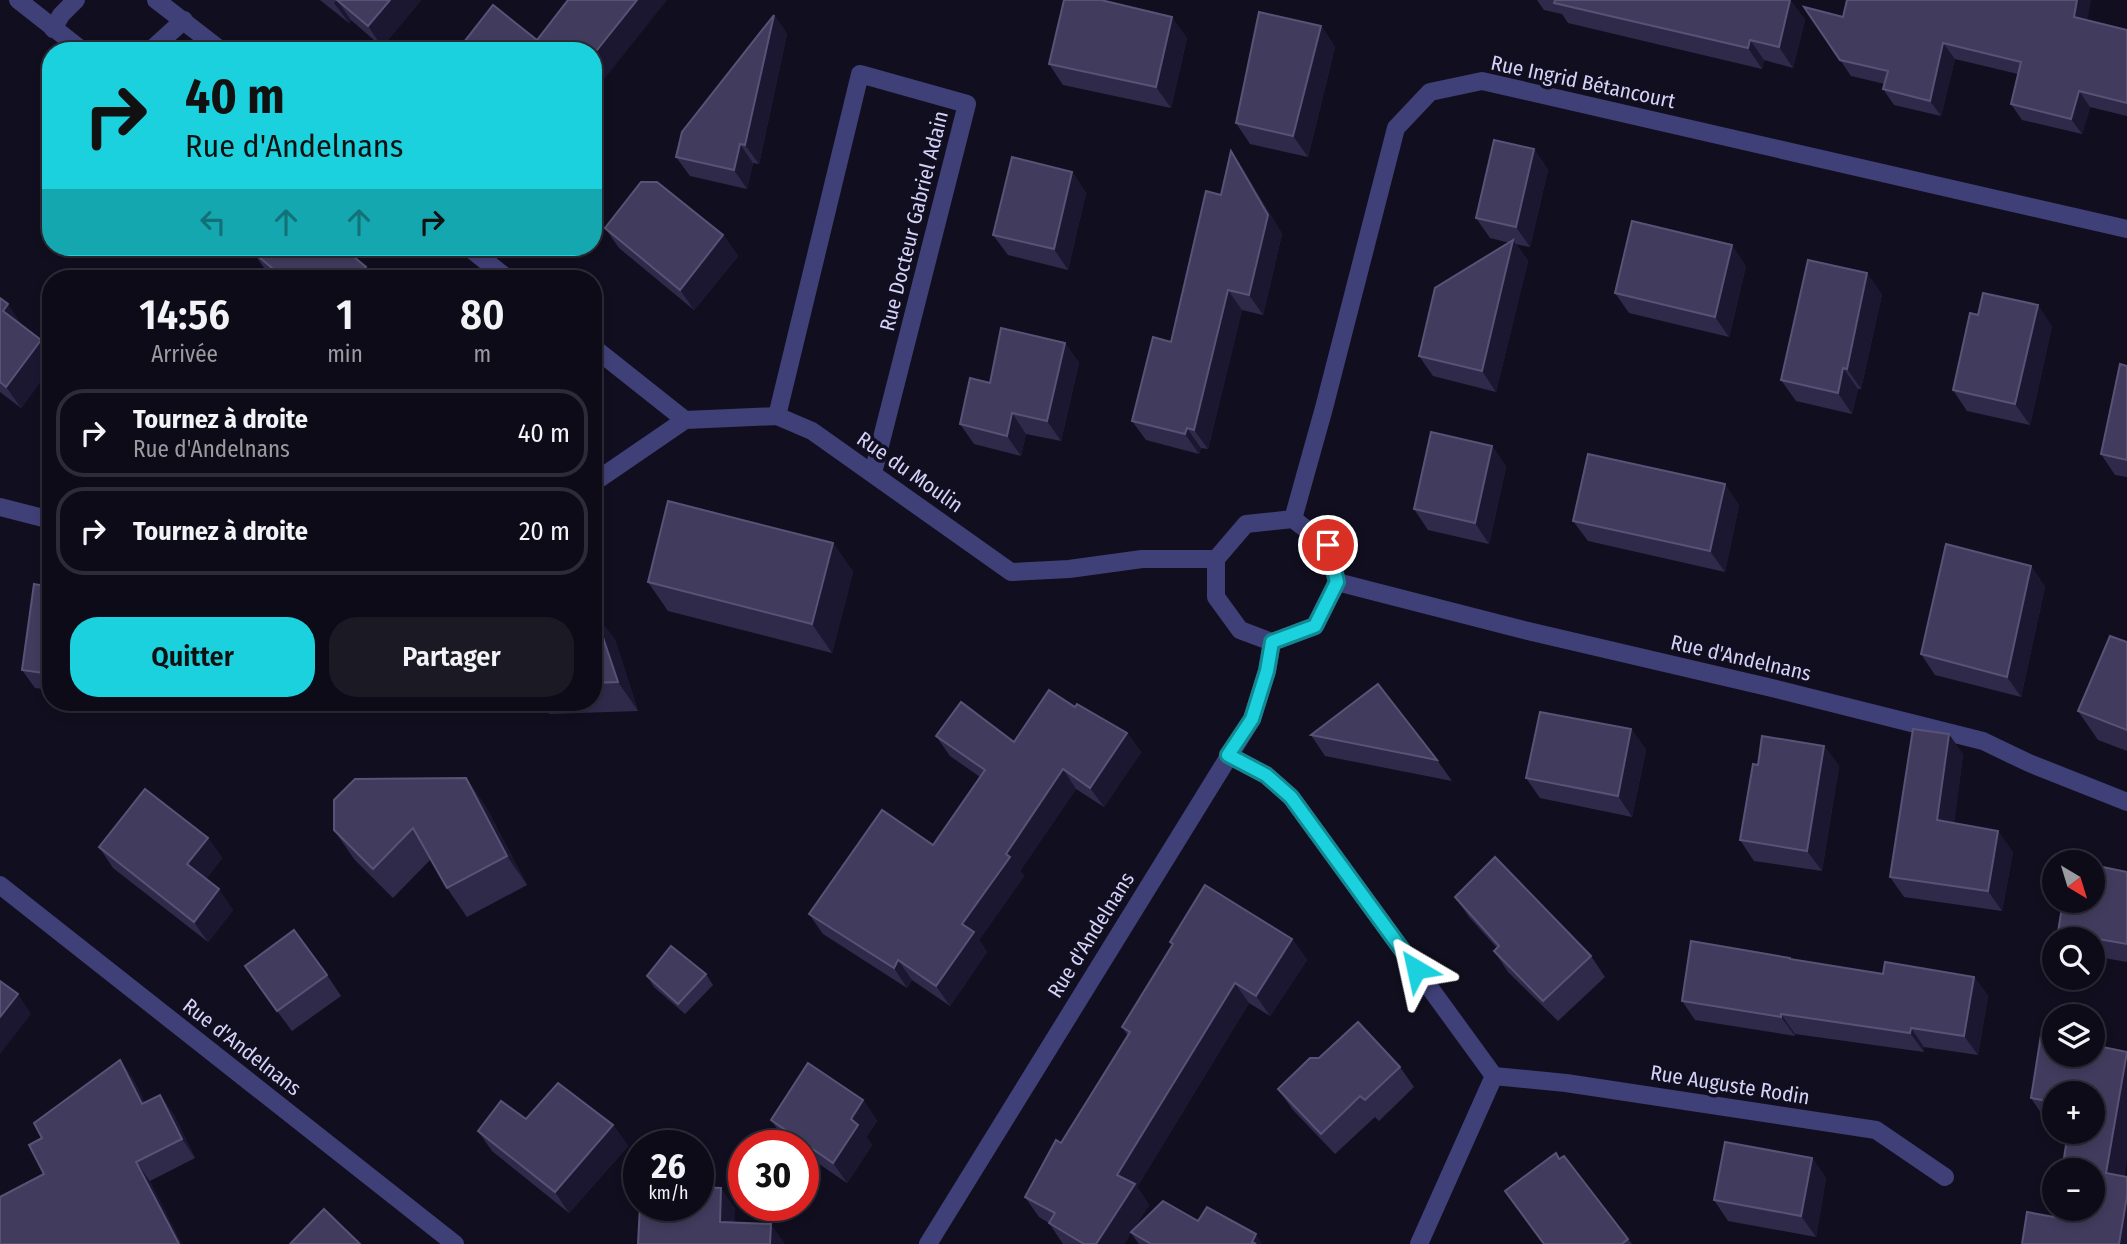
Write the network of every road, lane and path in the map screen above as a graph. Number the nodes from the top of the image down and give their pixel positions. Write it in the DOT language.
graph roads {
  1 [pos="18,0"];
  2 [pos="76,0"];
  3 [pos="156,0"];
  4 [pos="184,20"];
  5 [pos="53,29"];
  6 [pos="71,42"];
  7 [pos="160,42"];
  8 [pos="211,42"];
  9 [pos="2127,229"];
  10 [pos="479,256"];
  11 [pos="497,270"];
  12 [pos="602,354"];
  13 [pos="777,416"];
  14 [pos="685,420"];
  15 [pos="873,473"];
  16 [pos="602,477"];
  17 [pos="0,507"];
  18 [pos="42,518"];
  19 [pos="1293,519"];
  20 [pos="1216,559"];
  21 [pos="1337,582"];
  22 [pos="1272,642"];
  23 [pos="1228,755"];
  24 [pos="2127,802"];
  25 [pos="0,885"];
  26 [pos="1494,1076"];
  27 [pos="1945,1177"];
  28 [pos="455,1244"];
  29 [pos="928,1244"];
  30 [pos="1419,1244"];
  1 -- 5 [label="street"];
  2 -- 5 [label="street"];
  3 -- 4 [label="street"];
  4 -- 7 [label="street"];
  4 -- 8 [label="street"];
  5 -- 6 [label="street"];
  9 -- 19 [label="street, Rue Ingrid Bétancourt"];
  10 -- 11 [label="street"];
  12 -- 14 [label="street"];
  13 -- 14 [label="street, Rue du Moulin"];
  13 -- 15 [label="street, Rue du Moulin"];
  13 -- 15 [label="street, Rue Docteur Gabriel Adain"];
  14 -- 16 [label="street"];
  15 -- 20 [label="street, Rue du Moulin"];
  17 -- 18 [label="street"];
  19 -- 20 [label="street"];
  19 -- 21 [label="street"];
  20 -- 22 [label="street"];
  21 -- 22 [label="street"];
  21 -- 24 [label="street, Rue d'Andelnans"];
  22 -- 23 [label="street, Rue d'Andelnans"];
  23 -- 26 [label="street"];
  23 -- 29 [label="street, Rue d'Andelnans"];
  25 -- 28 [label="street, Rue d'Andelnans"];
  26 -- 27 [label="street, Rue Auguste Rodin"];
  26 -- 30 [label="street"];
}
